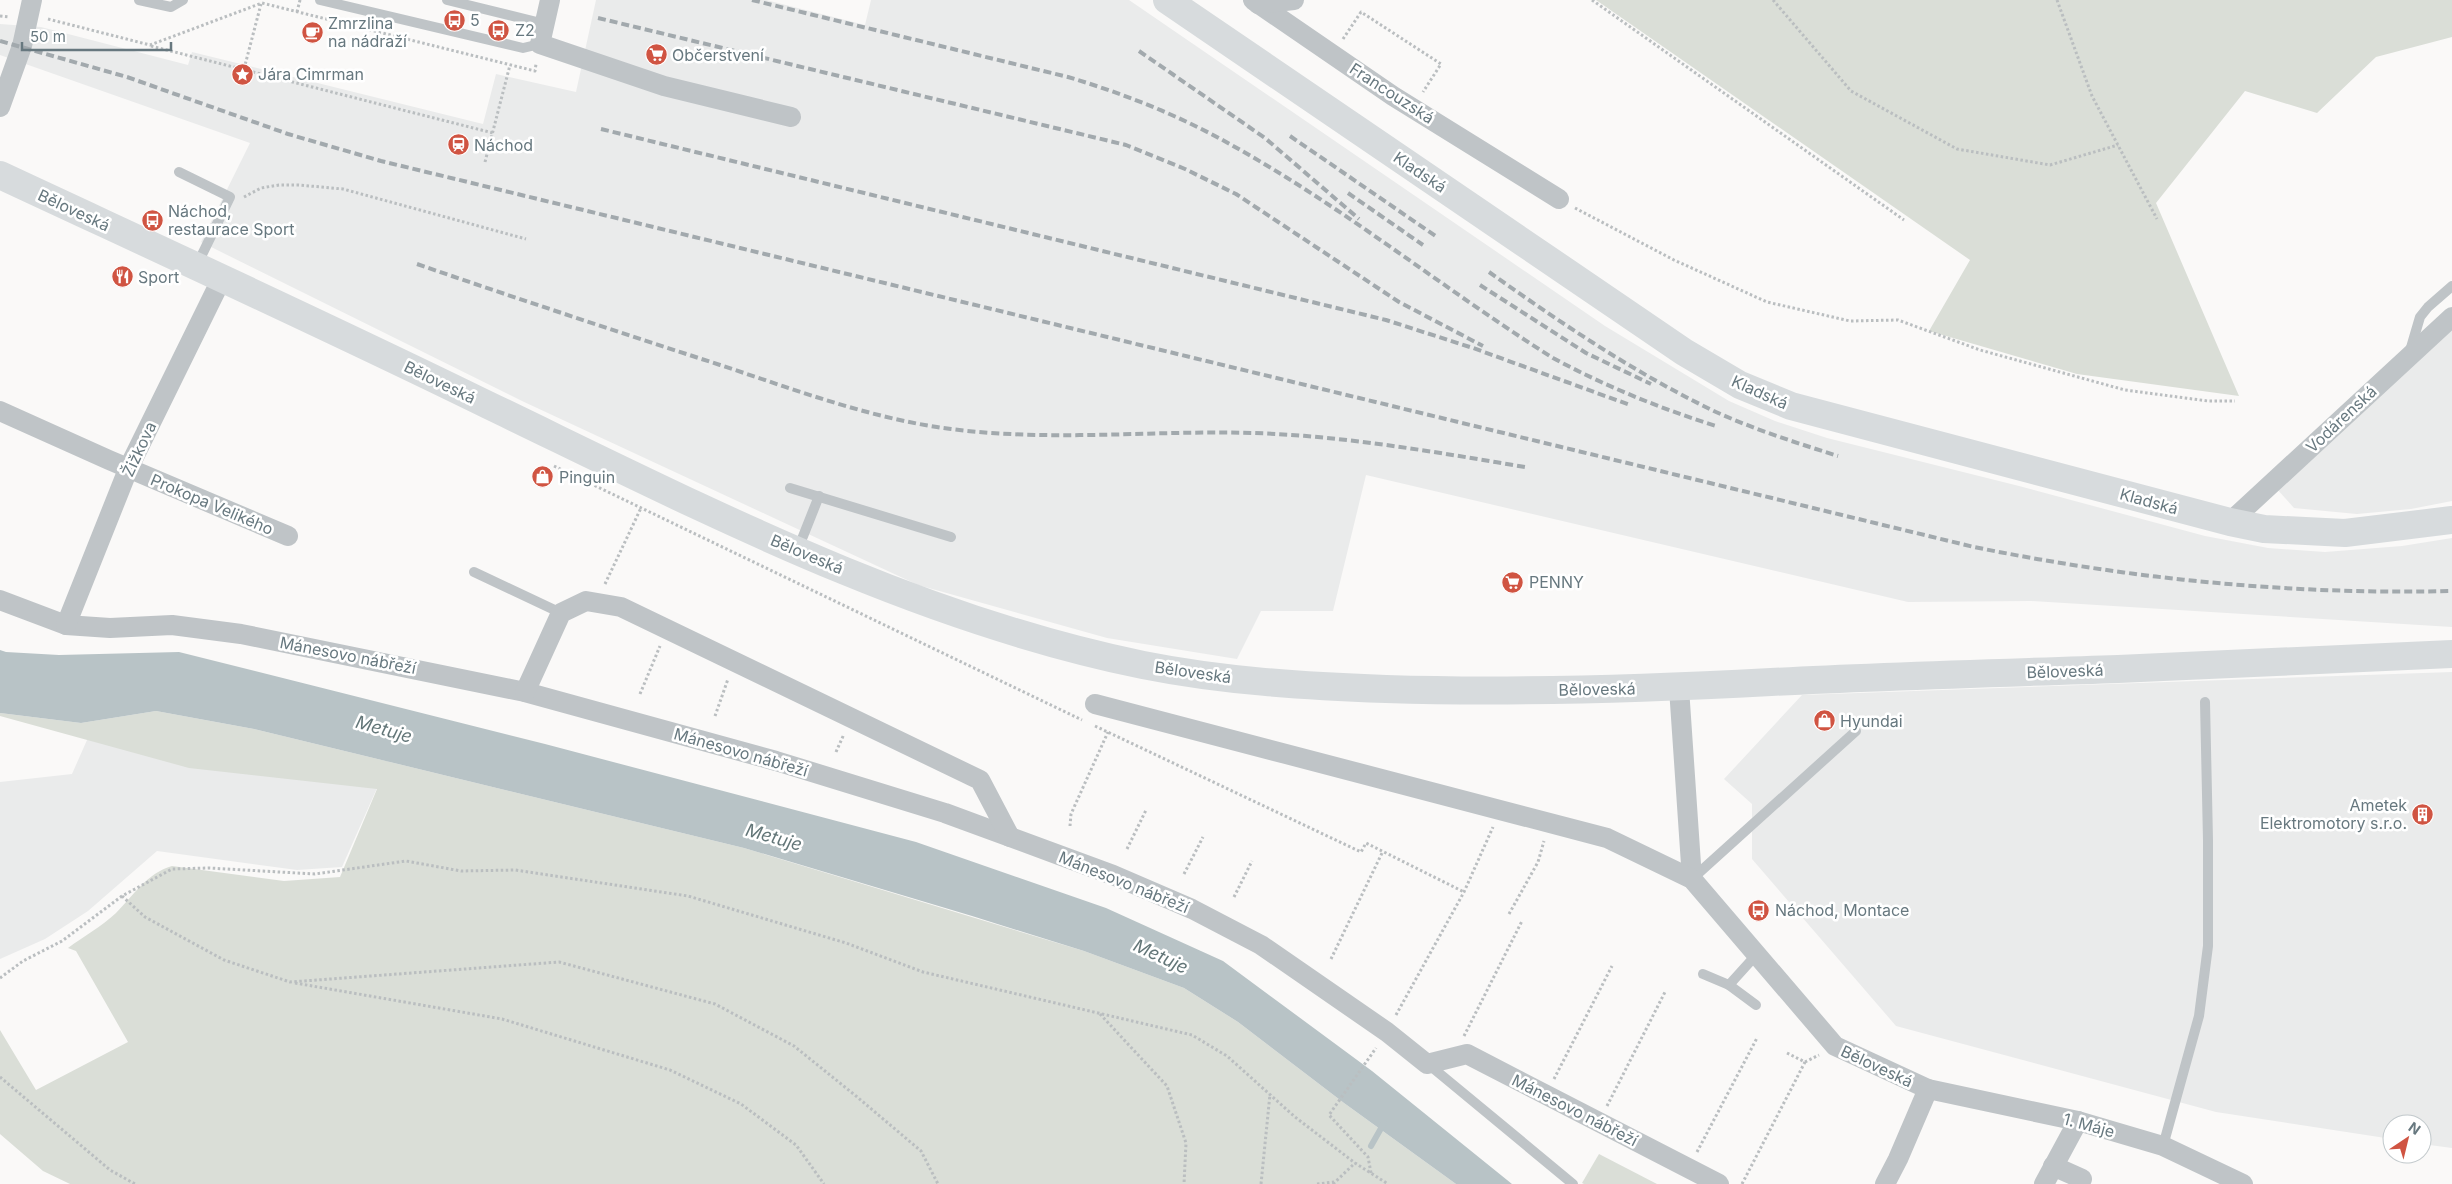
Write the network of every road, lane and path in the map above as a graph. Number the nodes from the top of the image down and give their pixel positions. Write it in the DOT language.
graph roads {
  1 [pos="32,0"];
  2 [pos="139,0"];
  3 [pos="183,0"];
  4 [pos="300,0"];
  5 [pos="320,0"];
  6 [pos="447,0"];
  7 [pos="550,0"];
  8 [pos="1166,0"];
  9 [pos="1294,0"];
  10 [pos="1592,0"];
  11 [pos="1773,0"];
  12 [pos="2057,0"];
  13 [pos="1256,2"];
  14 [pos="262,4"];
  15 [pos="297,12"];
  16 [pos="46,18"];
  17 [pos="545,24"];
  18 [pos="540,44"];
  19 [pos="150,45"];
  20 [pos="1332,54"];
  21 [pos="510,65"];
  22 [pos="244,69"];
  23 [pos="1424,91"];
  24 [pos="0,106"];
  25 [pos="791,117"];
  26 [pos="493,133"];
  27 [pos="2118,145"];
  28 [pos="485,162"];
  29 [pos="178,172"];
  30 [pos="0,175"];
  31 [pos="1559,199"];
  32 [pos="228,204"];
  33 [pos="2157,219"];
  34 [pos="1904,220"];
  35 [pos="526,238"];
  36 [pos="197,266"];
  37 [pos="222,278"];
  38 [pos="2452,286"];
  39 [pos="2452,317"];
  40 [pos="2409,357"];
  41 [pos="2234,401"];
  42 [pos="0,411"];
  43 [pos="546,461"];
  44 [pos="129,467"];
  45 [pos="790,488"];
  46 [pos="819,496"];
  47 [pos="641,508"];
  48 [pos="2452,520"];
  49 [pos="2230,522"];
  50 [pos="288,536"];
  51 [pos="951,538"];
  52 [pos="798,550"];
  53 [pos="474,572"];
  54 [pos="0,600"];
  55 [pos="596,602"];
  56 [pos="561,613"];
  57 [pos="66,625"];
  58 [pos="667,629"];
  59 [pos="2452,654"];
  60 [pos="734,661"];
  61 [pos="1679,688"];
  62 [pos="525,692"];
  63 [pos="640,694"];
  64 [pos="2205,702"];
  65 [pos="1096,704"];
  66 [pos="715,716"];
  67 [pos="1856,731"];
  68 [pos="1108,732"];
  69 [pos="1146,810"];
  70 [pos="1494,824"];
  71 [pos="1070,826"];
  72 [pos="1010,837"];
  73 [pos="1203,837"];
  74 [pos="1545,838"];
  75 [pos="1127,849"];
  76 [pos="1383,851"];
  77 [pos="1252,861"];
  78 [pos="1184,874"];
  79 [pos="1692,879"];
  80 [pos="1464,892"];
  81 [pos="122,896"];
  82 [pos="1234,897"];
  83 [pos="1509,914"];
  84 [pos="1522,921"];
  85 [pos="1758,954"];
  86 [pos="1331,959"];
  87 [pos="1612,966"];
  88 [pos="1703,974"];
  89 [pos="0,978"];
  90 [pos="290,982"];
  91 [pos="1729,985"];
  92 [pos="1665,992"];
  93 [pos="1756,1005"];
  94 [pos="1100,1014"];
  95 [pos="1387,1032"];
  96 [pos="1757,1038"];
  97 [pos="1463,1039"];
  98 [pos="1835,1046"];
  99 [pos="1375,1050"];
  100 [pos="1788,1053"];
  101 [pos="1805,1062"];
  102 [pos="1428,1064"];
  103 [pos="0,1077"];
  104 [pos="1928,1089"];
  105 [pos="1270,1094"];
  106 [pos="1546,1095"];
  107 [pos="2078,1121"];
  108 [pos="1599,1122"];
  109 [pos="2164,1146"];
  110 [pos="1355,1163"];
  111 [pos="2053,1166"];
  112 [pos="1689,1168"];
  113 [pos="1371,1173"];
  114 [pos="2082,1179"];
  115 [pos="1334,1183"];
  116 [pos="135,1184"];
  117 [pos="824,1184"];
  118 [pos="938,1184"];
  119 [pos="1184,1184"];
  120 [pos="1261,1184"];
  121 [pos="1317,1184"];
  122 [pos="1388,1184"];
  123 [pos="1573,1184"];
  124 [pos="1719,1184"];
  125 [pos="1742,1184"];
  126 [pos="1885,1184"];
  127 [pos="2044,1184"];
  128 [pos="2243,1184"];
  1 -- 24 [label="street"];
  2 -- 3 [label="lane"];
  4 -- 15 [label="path"];
  5 -- 18 [label="lane"];
  6 -- 17 [label="lane"];
  7 -- 17 [label="street"];
  8 -- 49 [label="main road, Kladská"];
  9 -- 13 [label="street, Francouzská"];
  10 -- 34 [label="path"];
  11 -- 27 [label="path"];
  12 -- 27 [label="path"];
  13 -- 20 [label="street, Francouzská"];
  14 -- 15 [label="path"];
  14 -- 19 [label="path"];
  14 -- 22 [label="path"];
  15 -- 21 [label="path"];
  16 -- 19 [label="path"];
  17 -- 18 [label="street"];
  18 -- 21 [label="path"];
  18 -- 25 [label="street"];
  19 -- 22 [label="path"];
  20 -- 23 [label="path"];
  20 -- 31 [label="street, Francouzská"];
  21 -- 26 [label="path"];
  22 -- 26 [label="path"];
  26 -- 28 [label="path"];
  27 -- 33 [label="path"];
  29 -- 32 [label="lane"];
  30 -- 36 [label="main road, Běloveská"];
  31 -- 41 [label="path"];
  32 -- 35 [label="path"];
  32 -- 36 [label="lane"];
  36 -- 37 [label="main road, Běloveská"];
  37 -- 44 [label="street, Žižkova"];
  37 -- 52 [label="main road, Běloveská"];
  38 -- 40 [label="lane"];
  39 -- 40 [label="street, Vodárenská"];
  40 -- 49 [label="street, Vodárenská"];
  42 -- 44 [label="street, Prokopa Velikého"];
  43 -- 47 [label="path"];
  44 -- 50 [label="street, Prokopa Velikého"];
  44 -- 57 [label="street, Žižkova"];
  45 -- 46 [label="lane"];
  46 -- 51 [label="lane"];
  46 -- 52 [label="lane"];
  47 -- 55 [label="path"];
  47 -- 68 [label="path"];
  48 -- 49 [label="main road, Kladská"];
  52 -- 61 [label="main road, Běloveská"];
  53 -- 56 [label="lane"];
  54 -- 57 [label="street, Mánesovo nábřeží"];
  55 -- 56 [label="street"];
  55 -- 58 [label="street"];
  56 -- 62 [label="street"];
  57 -- 62 [label="street, Mánesovo nábřeží"];
  58 -- 60 [label="street"];
  58 -- 63 [label="path"];
  59 -- 61 [label="main road, Běloveská"];
  60 -- 66 [label="path"];
  60 -- 72 [label="street"];
  61 -- 79 [label="street"];
  62 -- 72 [label="street, Mánesovo nábřeží"];
  64 -- 109 [label="lane"];
  65 -- 79 [label="street, Běloveská"];
  67 -- 79 [label="lane"];
  68 -- 71 [label="path"];
  68 -- 76 [label="path"];
  69 -- 75 [label="path"];
  70 -- 80 [label="path"];
  72 -- 95 [label="street, Mánesovo nábřeží"];
  73 -- 78 [label="path"];
  74 -- 83 [label="path"];
  76 -- 80 [label="path"];
  76 -- 86 [label="path"];
  77 -- 82 [label="path"];
  79 -- 85 [label="street, Běloveská"];
  80 -- 95 [label="path"];
  81 -- 89 [label="path"];
  81 -- 90 [label="path"];
  81 -- 94 [label="path"];
  84 -- 97 [label="path"];
  85 -- 91 [label="lane"];
  85 -- 98 [label="street, Běloveská"];
  87 -- 106 [label="path"];
  88 -- 91 [label="lane"];
  90 -- 117 [label="path"];
  90 -- 118 [label="path"];
  91 -- 93 [label="lane"];
  92 -- 108 [label="path"];
  94 -- 105 [label="path"];
  94 -- 119 [label="path"];
  95 -- 102 [label="street, Mánesovo nábřeží"];
  96 -- 112 [label="path"];
  98 -- 101 [label="path"];
  98 -- 104 [label="street, Běloveská"];
  99 -- 113 [label="path"];
  100 -- 101 [label="path"];
  101 -- 125 [label="path"];
  102 -- 106 [label="street, Mánesovo nábřeží"];
  102 -- 123 [label="lane, Mánesovo nábřeží"];
  103 -- 116 [label="path"];
  104 -- 107 [label="street, 1. Máje"];
  104 -- 126 [label="street"];
  105 -- 110 [label="path"];
  105 -- 120 [label="path"];
  106 -- 108 [label="street, Mánesovo nábřeží"];
  107 -- 109 [label="street, 1. Máje"];
  107 -- 111 [label="street"];
  108 -- 112 [label="street, Mánesovo nábřeží"];
  109 -- 128 [label="street, 1. Máje"];
  110 -- 113 [label="path"];
  110 -- 115 [label="path"];
  111 -- 114 [label="street"];
  111 -- 127 [label="street"];
  112 -- 124 [label="street, Mánesovo nábřeží"];
  113 -- 122 [label="path"];
  115 -- 121 [label="path"];
}
